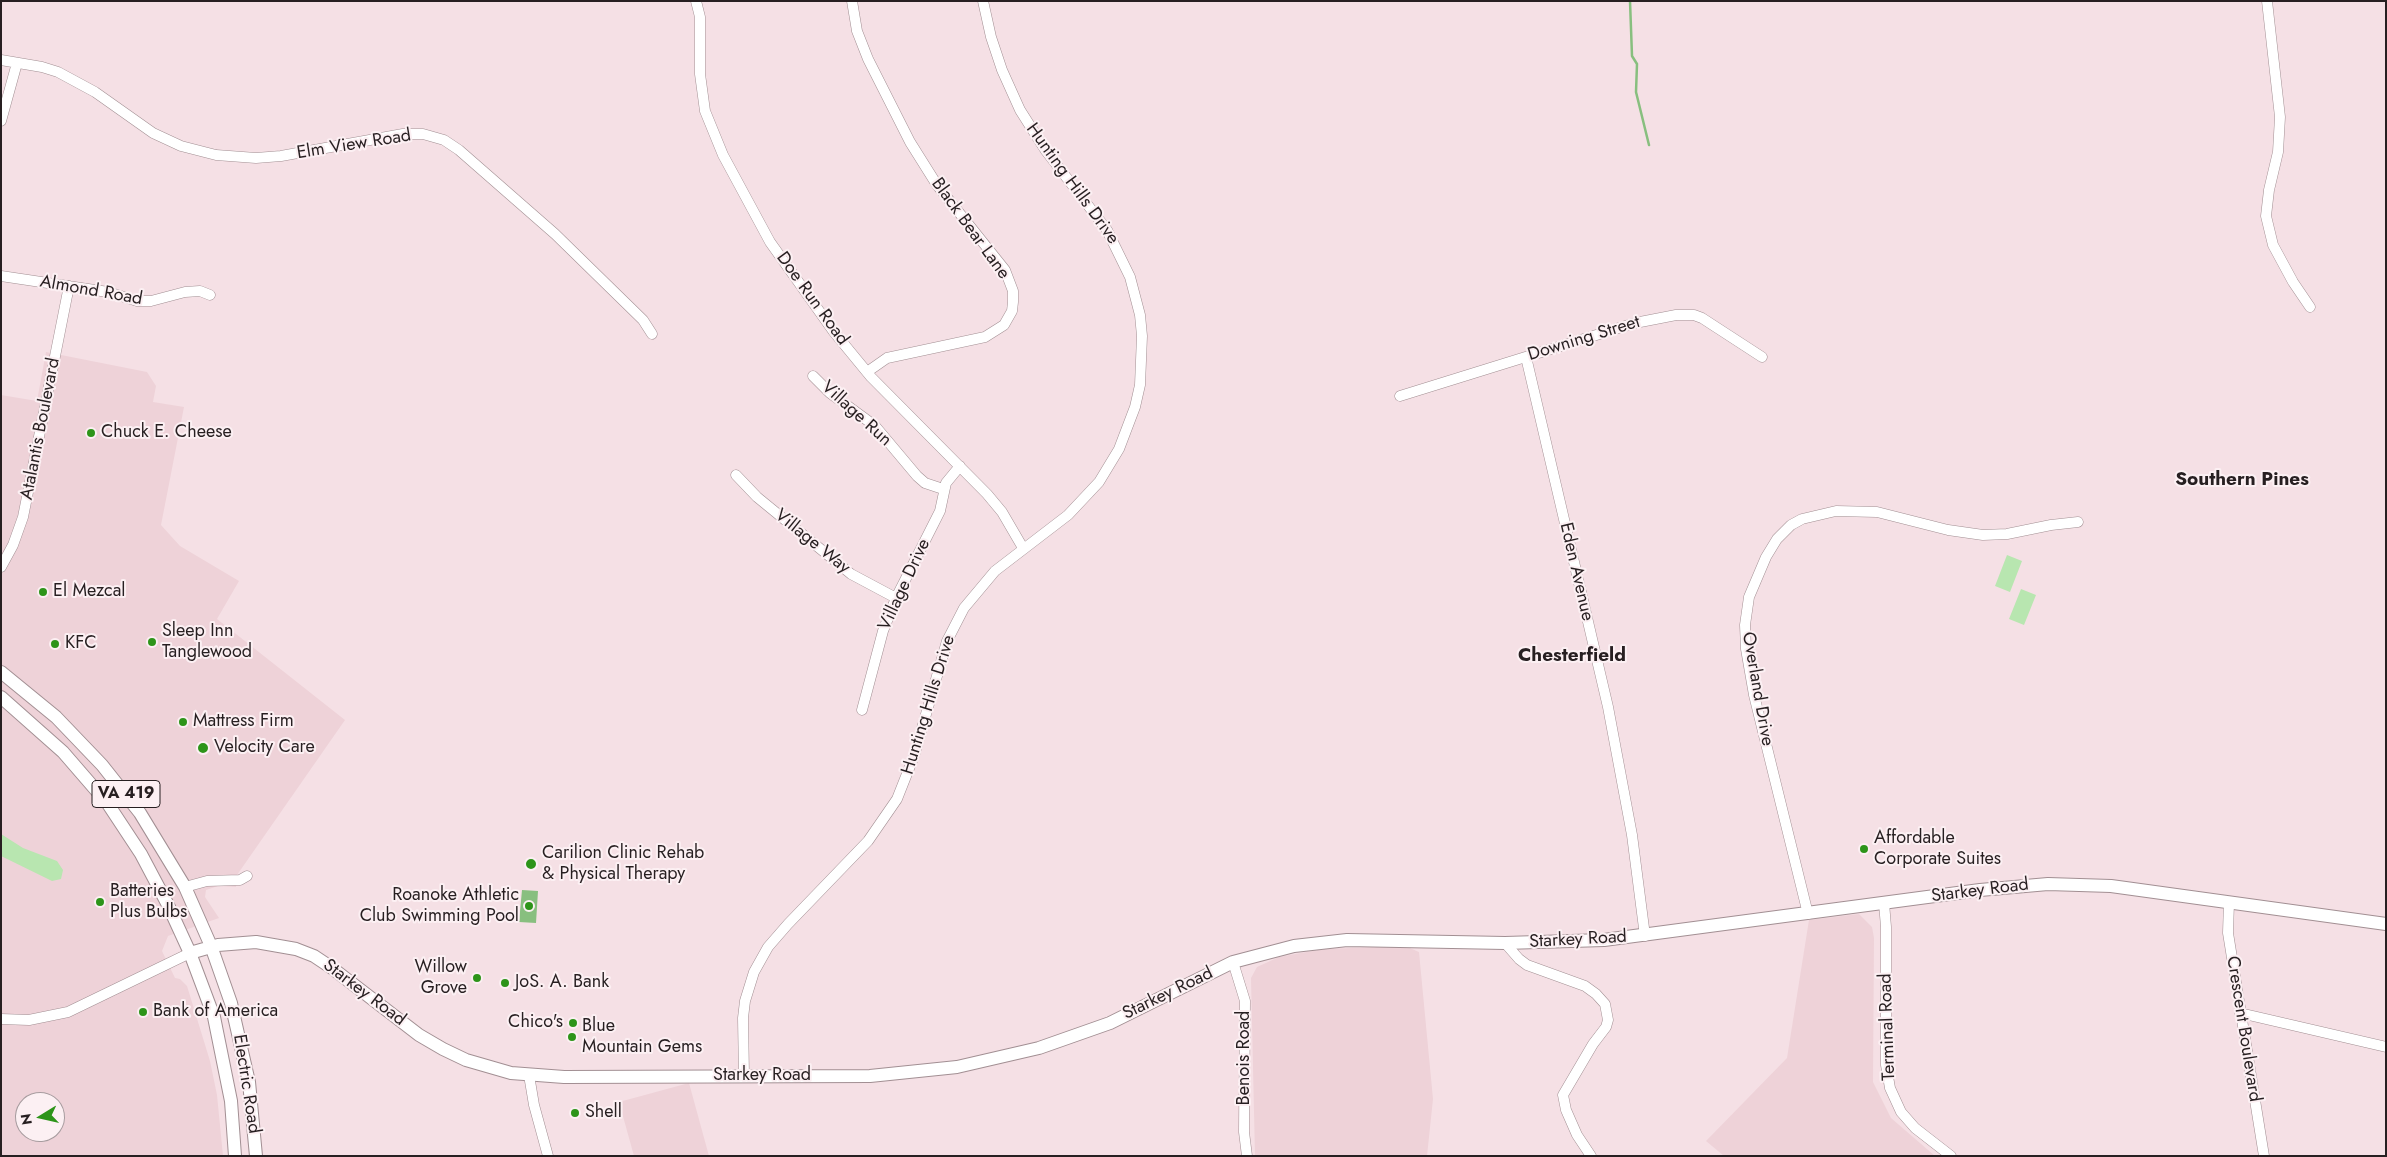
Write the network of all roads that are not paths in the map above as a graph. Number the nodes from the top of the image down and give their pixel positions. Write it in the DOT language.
graph roads {
  1 [pos="696,1"];
  2 [pos="852,1"];
  3 [pos="983,1"];
  4 [pos="2267,1"];
  5 [pos="1,60"];
  6 [pos="17,63"];
  7 [pos="1,121"];
  8 [pos="1,276"];
  9 [pos="69,286"];
  10 [pos="210,295"];
  11 [pos="2310,307"];
  12 [pos="652,334"];
  13 [pos="1526,357"];
  14 [pos="1762,357"];
  15 [pos="867,372"];
  16 [pos="813,376"];
  17 [pos="1400,396"];
  18 [pos="960,466"];
  19 [pos="736,475"];
  20 [pos="943,490"];
  21 [pos="2078,522"];
  22 [pos="1023,548"];
  23 [pos="1,567"];
  24 [pos="896,598"];
  25 [pos="1,672"];
  26 [pos="1,697"];
  27 [pos="862,710"];
  28 [pos="247,876"];
  29 [pos="185,887"];
  30 [pos="2228,902"];
  31 [pos="1884,903"];
  32 [pos="1808,914"];
  33 [pos="2386,924"];
  34 [pos="1645,936"];
  35 [pos="1505,943"];
  36 [pos="211,946"];
  37 [pos="190,952"];
  38 [pos="1233,962"];
  39 [pos="2240,1013"];
  40 [pos="1,1019"];
  41 [pos="2386,1046"];
  42 [pos="530,1075"];
  43 [pos="744,1076"];
  44 [pos="236,1152"];
  45 [pos="256,1156"];
  46 [pos="548,1156"];
  47 [pos="1247,1156"];
  48 [pos="1591,1156"];
  49 [pos="1951,1156"];
  50 [pos="2264,1156"];
  1 -- 15 [label="street, Doe Run Road"];
  2 -- 15 [label="street, Black Bear Lane"];
  3 -- 22 [label="street, Hunting Hills Drive"];
  4 -- 11 [label="street"];
  5 -- 6 [label="street, Elm View Road"];
  6 -- 7 [label="street"];
  6 -- 12 [label="street, Elm View Road"];
  8 -- 9 [label="street, Almond Road"];
  9 -- 10 [label="street, Almond Road"];
  9 -- 23 [label="street, Atalantis Boulevard"];
  13 -- 14 [label="street, Downing Street"];
  13 -- 17 [label="street, Downing Street"];
  13 -- 34 [label="street, Eden Avenue"];
  15 -- 18 [label="street, Doe Run Road"];
  16 -- 20 [label="street, Village Run"];
  18 -- 20 [label="street, Village Drive"];
  18 -- 22 [label="street, Doe Run Road"];
  19 -- 24 [label="street, Village Way"];
  20 -- 24 [label="street, Village Drive"];
  21 -- 32 [label="street, Overland Drive"];
  22 -- 43 [label="street, Hunting Hills Drive"];
  24 -- 27 [label="street, Village Drive"];
  25 -- 29 [label="main road, Electric Road / VA 419"];
  26 -- 37 [label="main road, Electric Road / VA 419"];
  28 -- 29 [label="street"];
  29 -- 36 [label="main road, Electric Road / VA 419"];
  30 -- 31 [label="main road, Starkey Road"];
  30 -- 33 [label="main road, Starkey Road"];
  30 -- 39 [label="street, Crescent Boulevard"];
  31 -- 32 [label="main road, Starkey Road"];
  31 -- 49 [label="street, Terminal Road"];
  32 -- 34 [label="main road, Starkey Road"];
  34 -- 35 [label="main road, Starkey Road"];
  35 -- 38 [label="main road, Starkey Road"];
  35 -- 48 [label="street"];
  36 -- 37 [label="main road, Starkey Road"];
  36 -- 42 [label="main road, Starkey Road"];
  36 -- 45 [label="main road, Electric Road / VA 419"];
  37 -- 40 [label="street, Starkey Road"];
  37 -- 44 [label="main road, Electric Road / VA 419"];
  38 -- 43 [label="main road, Starkey Road"];
  38 -- 47 [label="street, Benois Road"];
  39 -- 41 [label="street"];
  39 -- 50 [label="street, Crescent Boulevard"];
  42 -- 43 [label="main road, Starkey Road"];
  42 -- 46 [label="street"];
}
